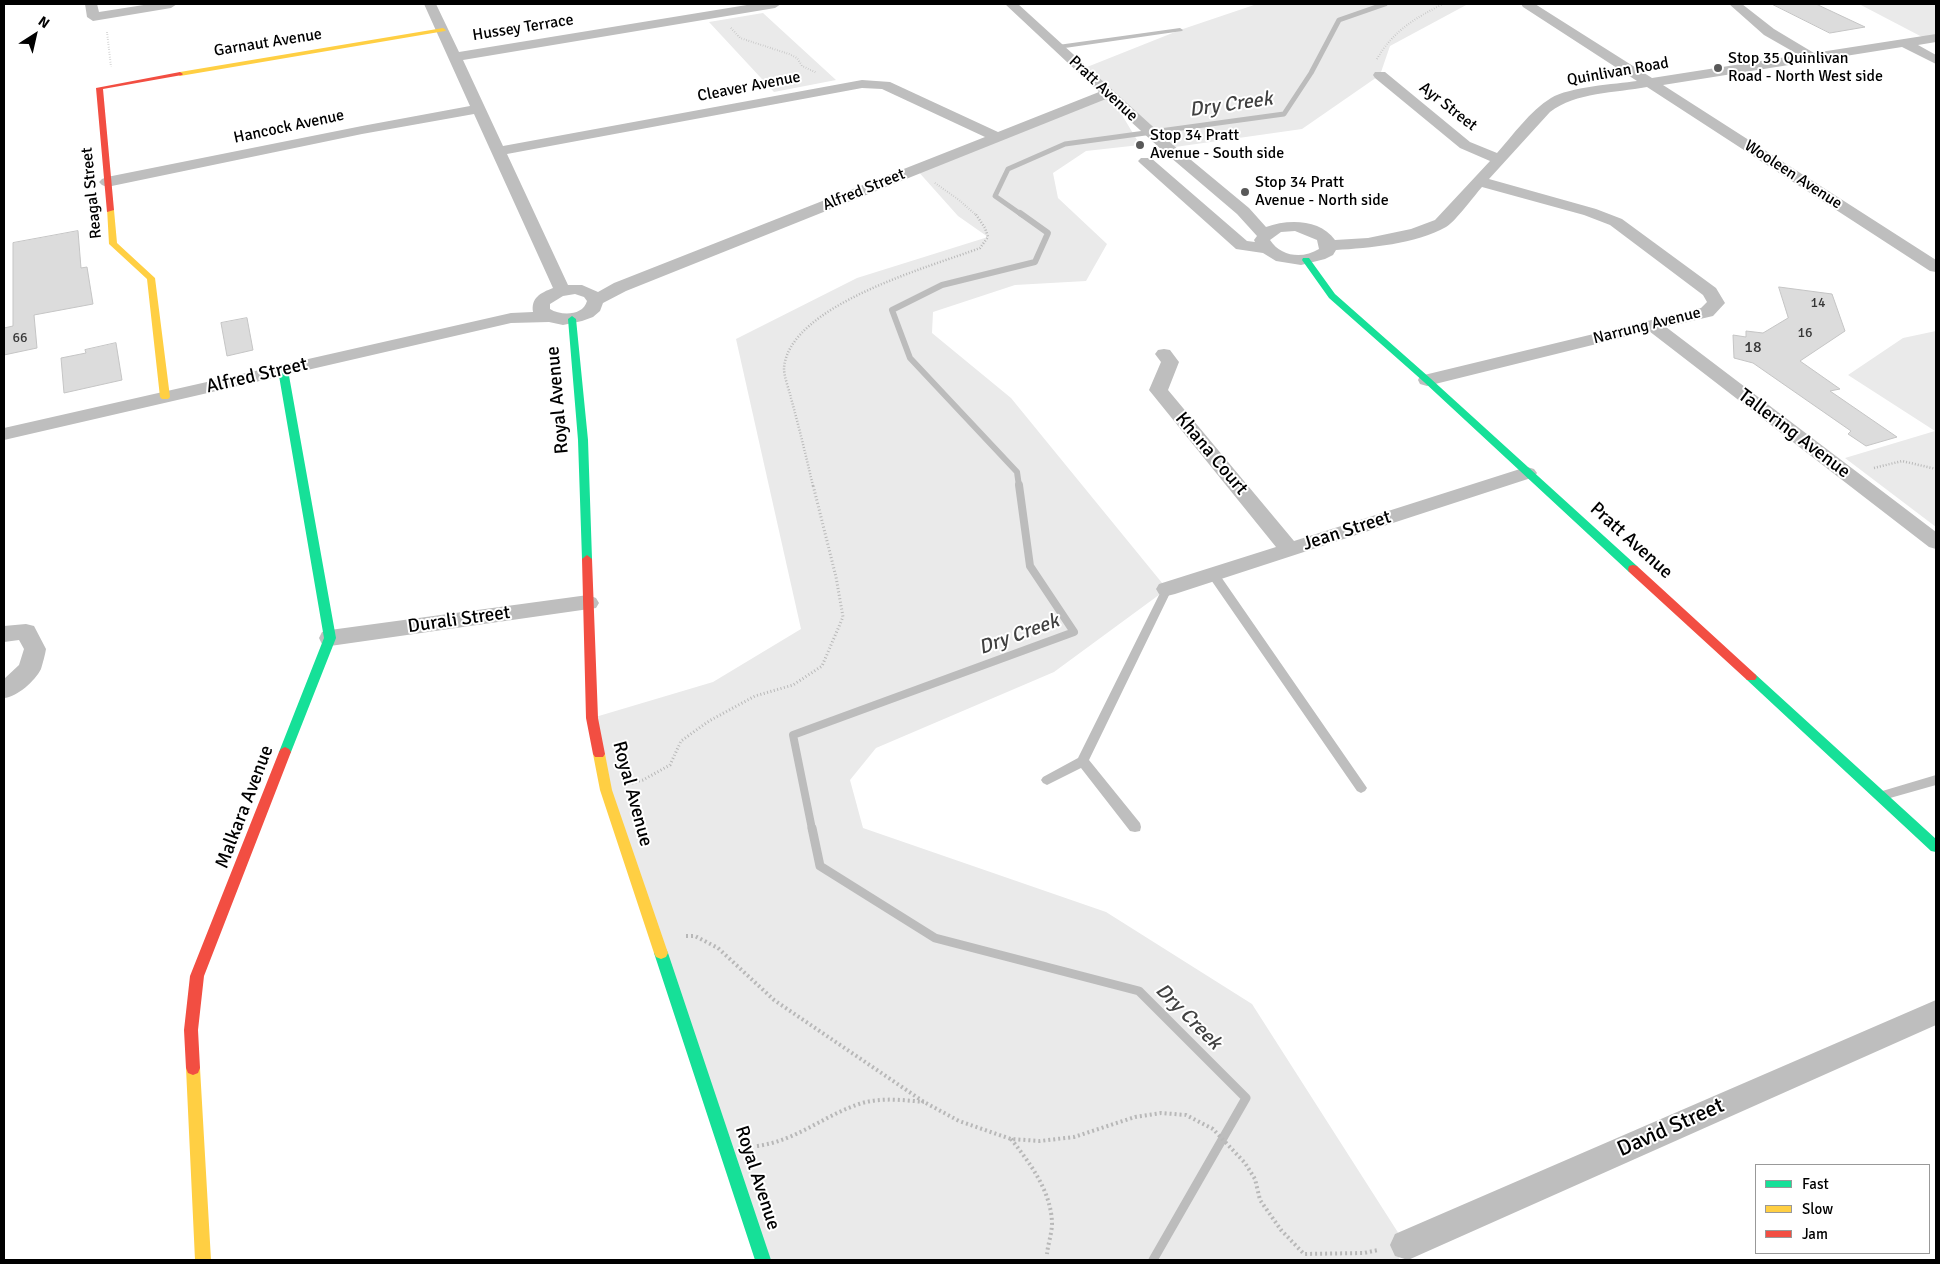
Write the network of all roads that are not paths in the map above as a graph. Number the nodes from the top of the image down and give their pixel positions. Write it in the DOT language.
graph roads {
  1 [pos="91,4"];
  2 [pos="171,4"];
  3 [pos="430,4"];
  4 [pos="775,4"];
  5 [pos="1011,4"];
  6 [pos="1527,4"];
  7 [pos="1735,4"];
  8 [pos="443,30"];
  9 [pos="1180,30"];
  10 [pos="1936,38"];
  11 [pos="1904,43"];
  12 [pos="1058,47"];
  13 [pos="455,57"];
  14 [pos="1813,58"];
  15 [pos="1936,60"];
  16 [pos="1380,75"];
  17 [pos="1650,84"];
  18 [pos="99,88"];
  19 [pos="1108,93"];
  20 [pos="479,109"];
  21 [pos="998,137"];
  22 [pos="499,152"];
  23 [pos="1499,159"];
  24 [pos="1146,161"];
  25 [pos="108,182"];
  26 [pos="1478,182"];
  27 [pos="1269,237"];
  28 [pos="1329,245"];
  29 [pos="1306,260"];
  30 [pos="1936,267"];
  31 [pos="562,290"];
  32 [pos="592,296"];
  33 [pos="545,310"];
  34 [pos="572,319"];
  35 [pos="1652,325"];
  36 [pos="1164,354"];
  37 [pos="283,370"];
  38 [pos="1427,380"];
  39 [pos="165,397"];
  40 [pos="4,434"];
  41 [pos="1527,473"];
  42 [pos="1936,542"];
  43 [pos="1290,550"];
  44 [pos="1213,574"];
  45 [pos="1167,589"];
  46 [pos="588,603"];
  47 [pos="4,634"];
  48 [pos="330,638"];
  49 [pos="4,690"];
  50 [pos="1083,761"];
  51 [pos="1047,780"];
  52 [pos="1936,780"];
  53 [pos="1360,788"];
  54 [pos="1880,796"];
  55 [pos="1135,827"];
  56 [pos="1936,847"];
  57 [pos="1936,1012"];
  58 [pos="1406,1245"];
  59 [pos="203,1260"];
  60 [pos="763,1260"];
  1 -- 2 [label="street"];
  3 -- 8 [label="street"];
  4 -- 13 [label="street, Hussey Terrace"];
  5 -- 12 [label="street, Pratt Avenue"];
  6 -- 17 [label="street, Wooleen Avenue"];
  7 -- 14 [label="street"];
  8 -- 13 [label="street"];
  8 -- 18 [label="street, Garnaut Avenue"];
  9 -- 12 [label="lane"];
  10 -- 11 [label="street, Quinlivan Road"];
  11 -- 14 [label="street, Quinlivan Road"];
  11 -- 15 [label="street"];
  12 -- 19 [label="street, Pratt Avenue"];
  13 -- 20 [label="street"];
  14 -- 17 [label="street, Quinlivan Road"];
  16 -- 23 [label="street, Ayr Street"];
  17 -- 23 [label="street, Quinlivan Road"];
  17 -- 30 [label="street, Wooleen Avenue"];
  18 -- 25 [label="street, Reagal Street"];
  19 -- 21 [label="street, Alfred Street"];
  19 -- 27 [label="street, Pratt Avenue"];
  20 -- 22 [label="street"];
  20 -- 25 [label="street, Hancock Avenue"];
  21 -- 22 [label="street, Cleaver Avenue"];
  21 -- 32 [label="street, Alfred Street"];
  22 -- 31 [label="street"];
  23 -- 26 [label="street, Quinlivan Road"];
  24 -- 27 [label="street"];
  25 -- 39 [label="street, Reagal Street"];
  26 -- 28 [label="street, Quinlivan Road"];
  26 -- 35 [label="street, Narrung Avenue"];
  27 -- 28 [label="street"];
  27 -- 29 [label="street"];
  28 -- 29 [label="street"];
  29 -- 38 [label="street, Pratt Avenue"];
  31 -- 32 [label="street"];
  31 -- 33 [label="street"];
  32 -- 34 [label="street, Alfred Street"];
  33 -- 34 [label="street, Alfred Street"];
  33 -- 37 [label="street, Alfred Street"];
  34 -- 46 [label="street, Royal Avenue"];
  35 -- 38 [label="street, Narrung Avenue"];
  35 -- 42 [label="street, Tallering Avenue"];
  36 -- 43 [label="street, Khana Court"];
  37 -- 39 [label="street, Alfred Street"];
  37 -- 48 [label="street"];
  38 -- 41 [label="street, Pratt Avenue"];
  39 -- 40 [label="street, Alfred Street"];
  41 -- 43 [label="street, Jean Street"];
  41 -- 54 [label="street, Pratt Avenue"];
  43 -- 44 [label="street, Jean Street"];
  44 -- 45 [label="street, Jean Street"];
  44 -- 53 [label="lane"];
  45 -- 50 [label="lane"];
  46 -- 48 [label="street, Durali Street"];
  46 -- 60 [label="street, Royal Avenue"];
  47 -- 49 [label="street"];
  48 -- 59 [label="street, Malkara Avenue"];
  50 -- 51 [label="lane"];
  50 -- 55 [label="lane"];
  52 -- 54 [label="lane"];
  54 -- 56 [label="street, Pratt Avenue"];
  57 -- 58 [label="street, David Street"];
}
